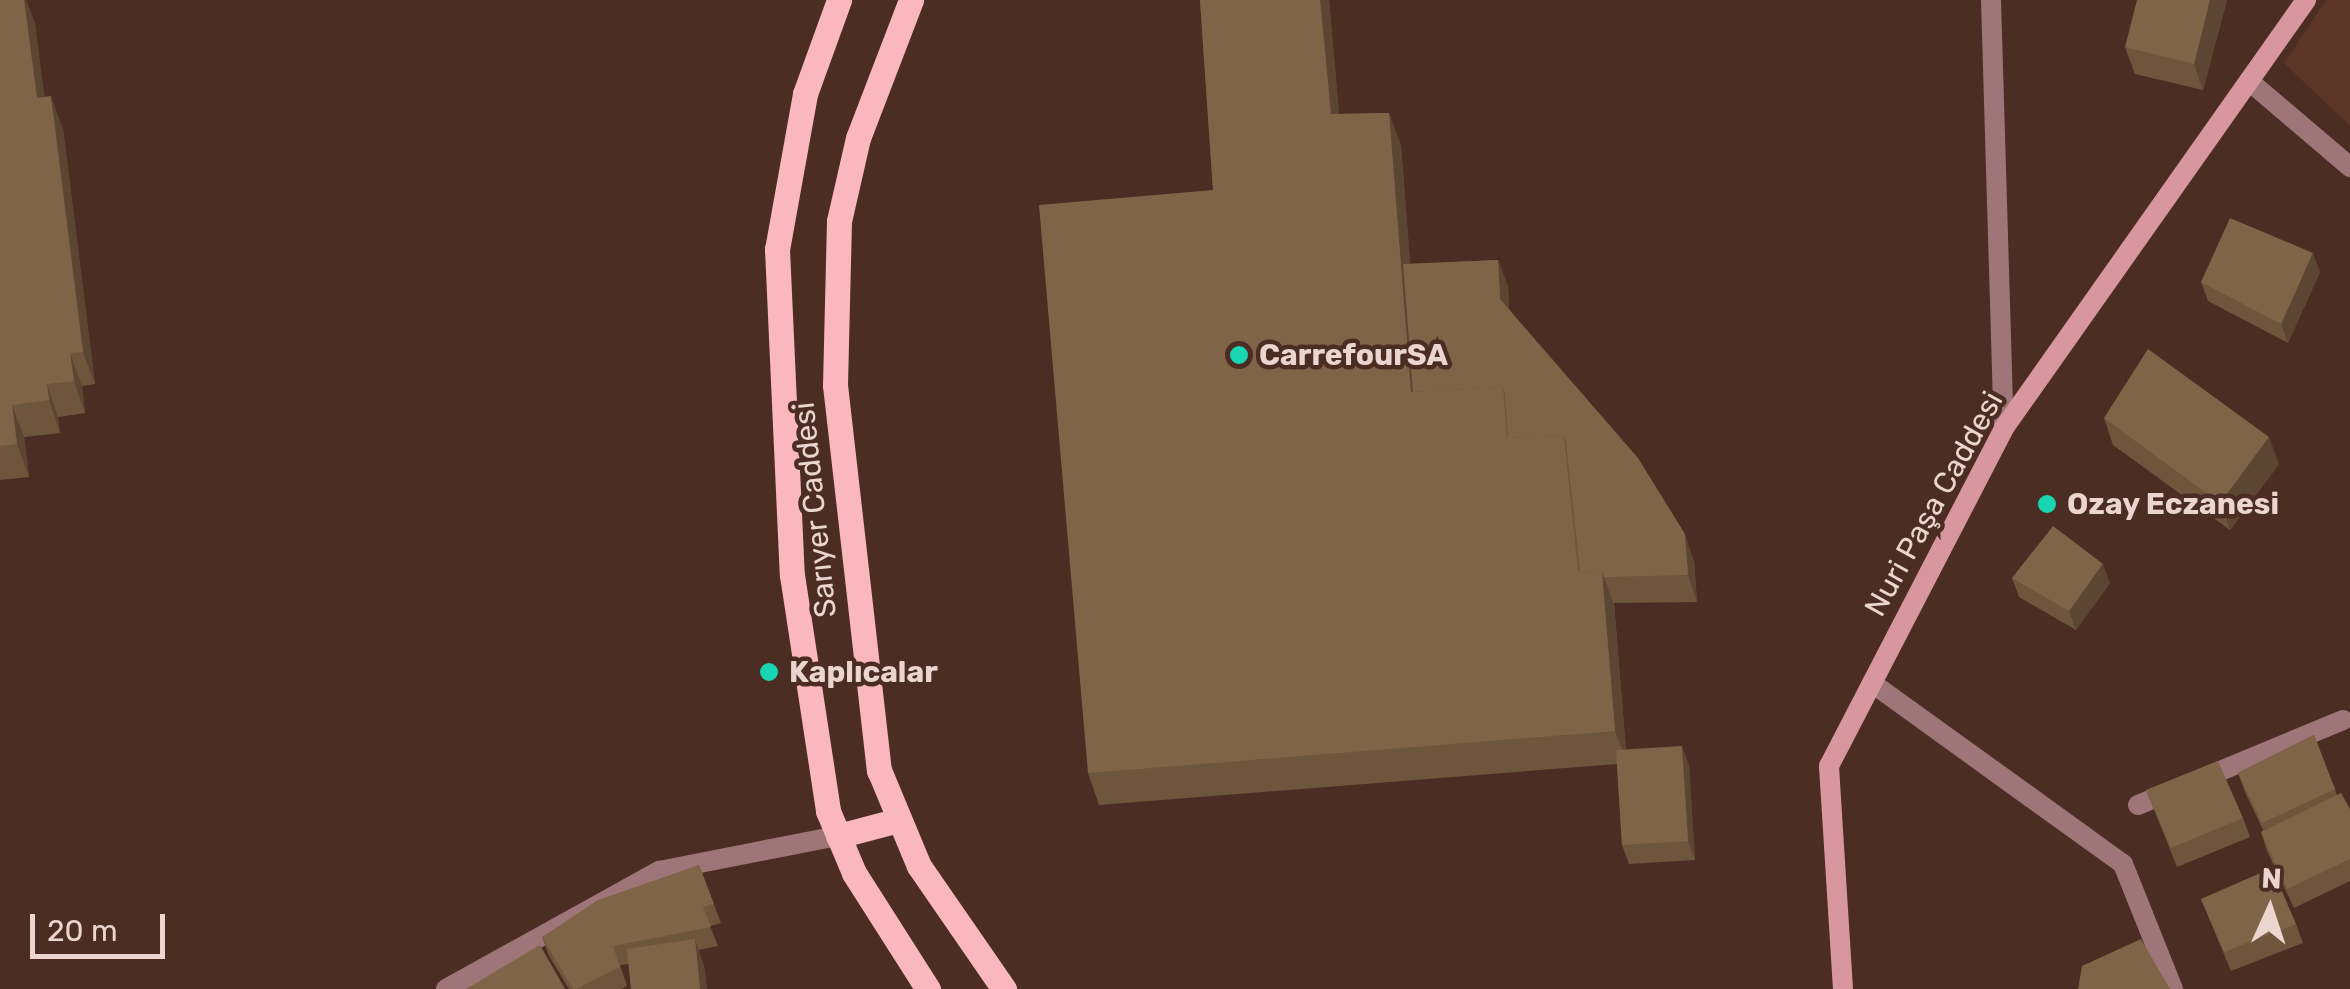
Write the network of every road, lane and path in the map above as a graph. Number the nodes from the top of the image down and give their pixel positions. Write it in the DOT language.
graph roads {
  1 [pos="838,0"];
  2 [pos="911,0"];
  3 [pos="1991,0"];
  4 [pos="2306,0"];
  5 [pos="2249,81"];
  6 [pos="2350,167"];
  7 [pos="2004,428"];
  8 [pos="1872,684"];
  9 [pos="2348,723"];
  10 [pos="2138,804"];
  11 [pos="895,821"];
  12 [pos="838,836"];
  13 [pos="446,989"];
  14 [pos="928,989"];
  15 [pos="1004,989"];
  16 [pos="1844,989"];
  17 [pos="2173,989"];
  1 -- 12 [label="main road, Sarıyer Caddesi"];
  2 -- 11 [label="main road, Sarıyer Caddesi"];
  3 -- 7 [label="street"];
  4 -- 5 [label="street, Nuri Paşa Caddesi"];
  5 -- 6 [label="street"];
  5 -- 7 [label="street, Nuri Paşa Caddesi"];
  7 -- 8 [label="street, Nuri Paşa Caddesi"];
  8 -- 16 [label="street, Nuri Paşa Caddesi"];
  8 -- 17 [label="street"];
  9 -- 10 [label="street"];
  11 -- 12 [label="main road"];
  11 -- 15 [label="main road, Sarıyer Caddesi"];
  12 -- 13 [label="street"];
  12 -- 14 [label="main road, Sarıyer Caddesi"];
}
